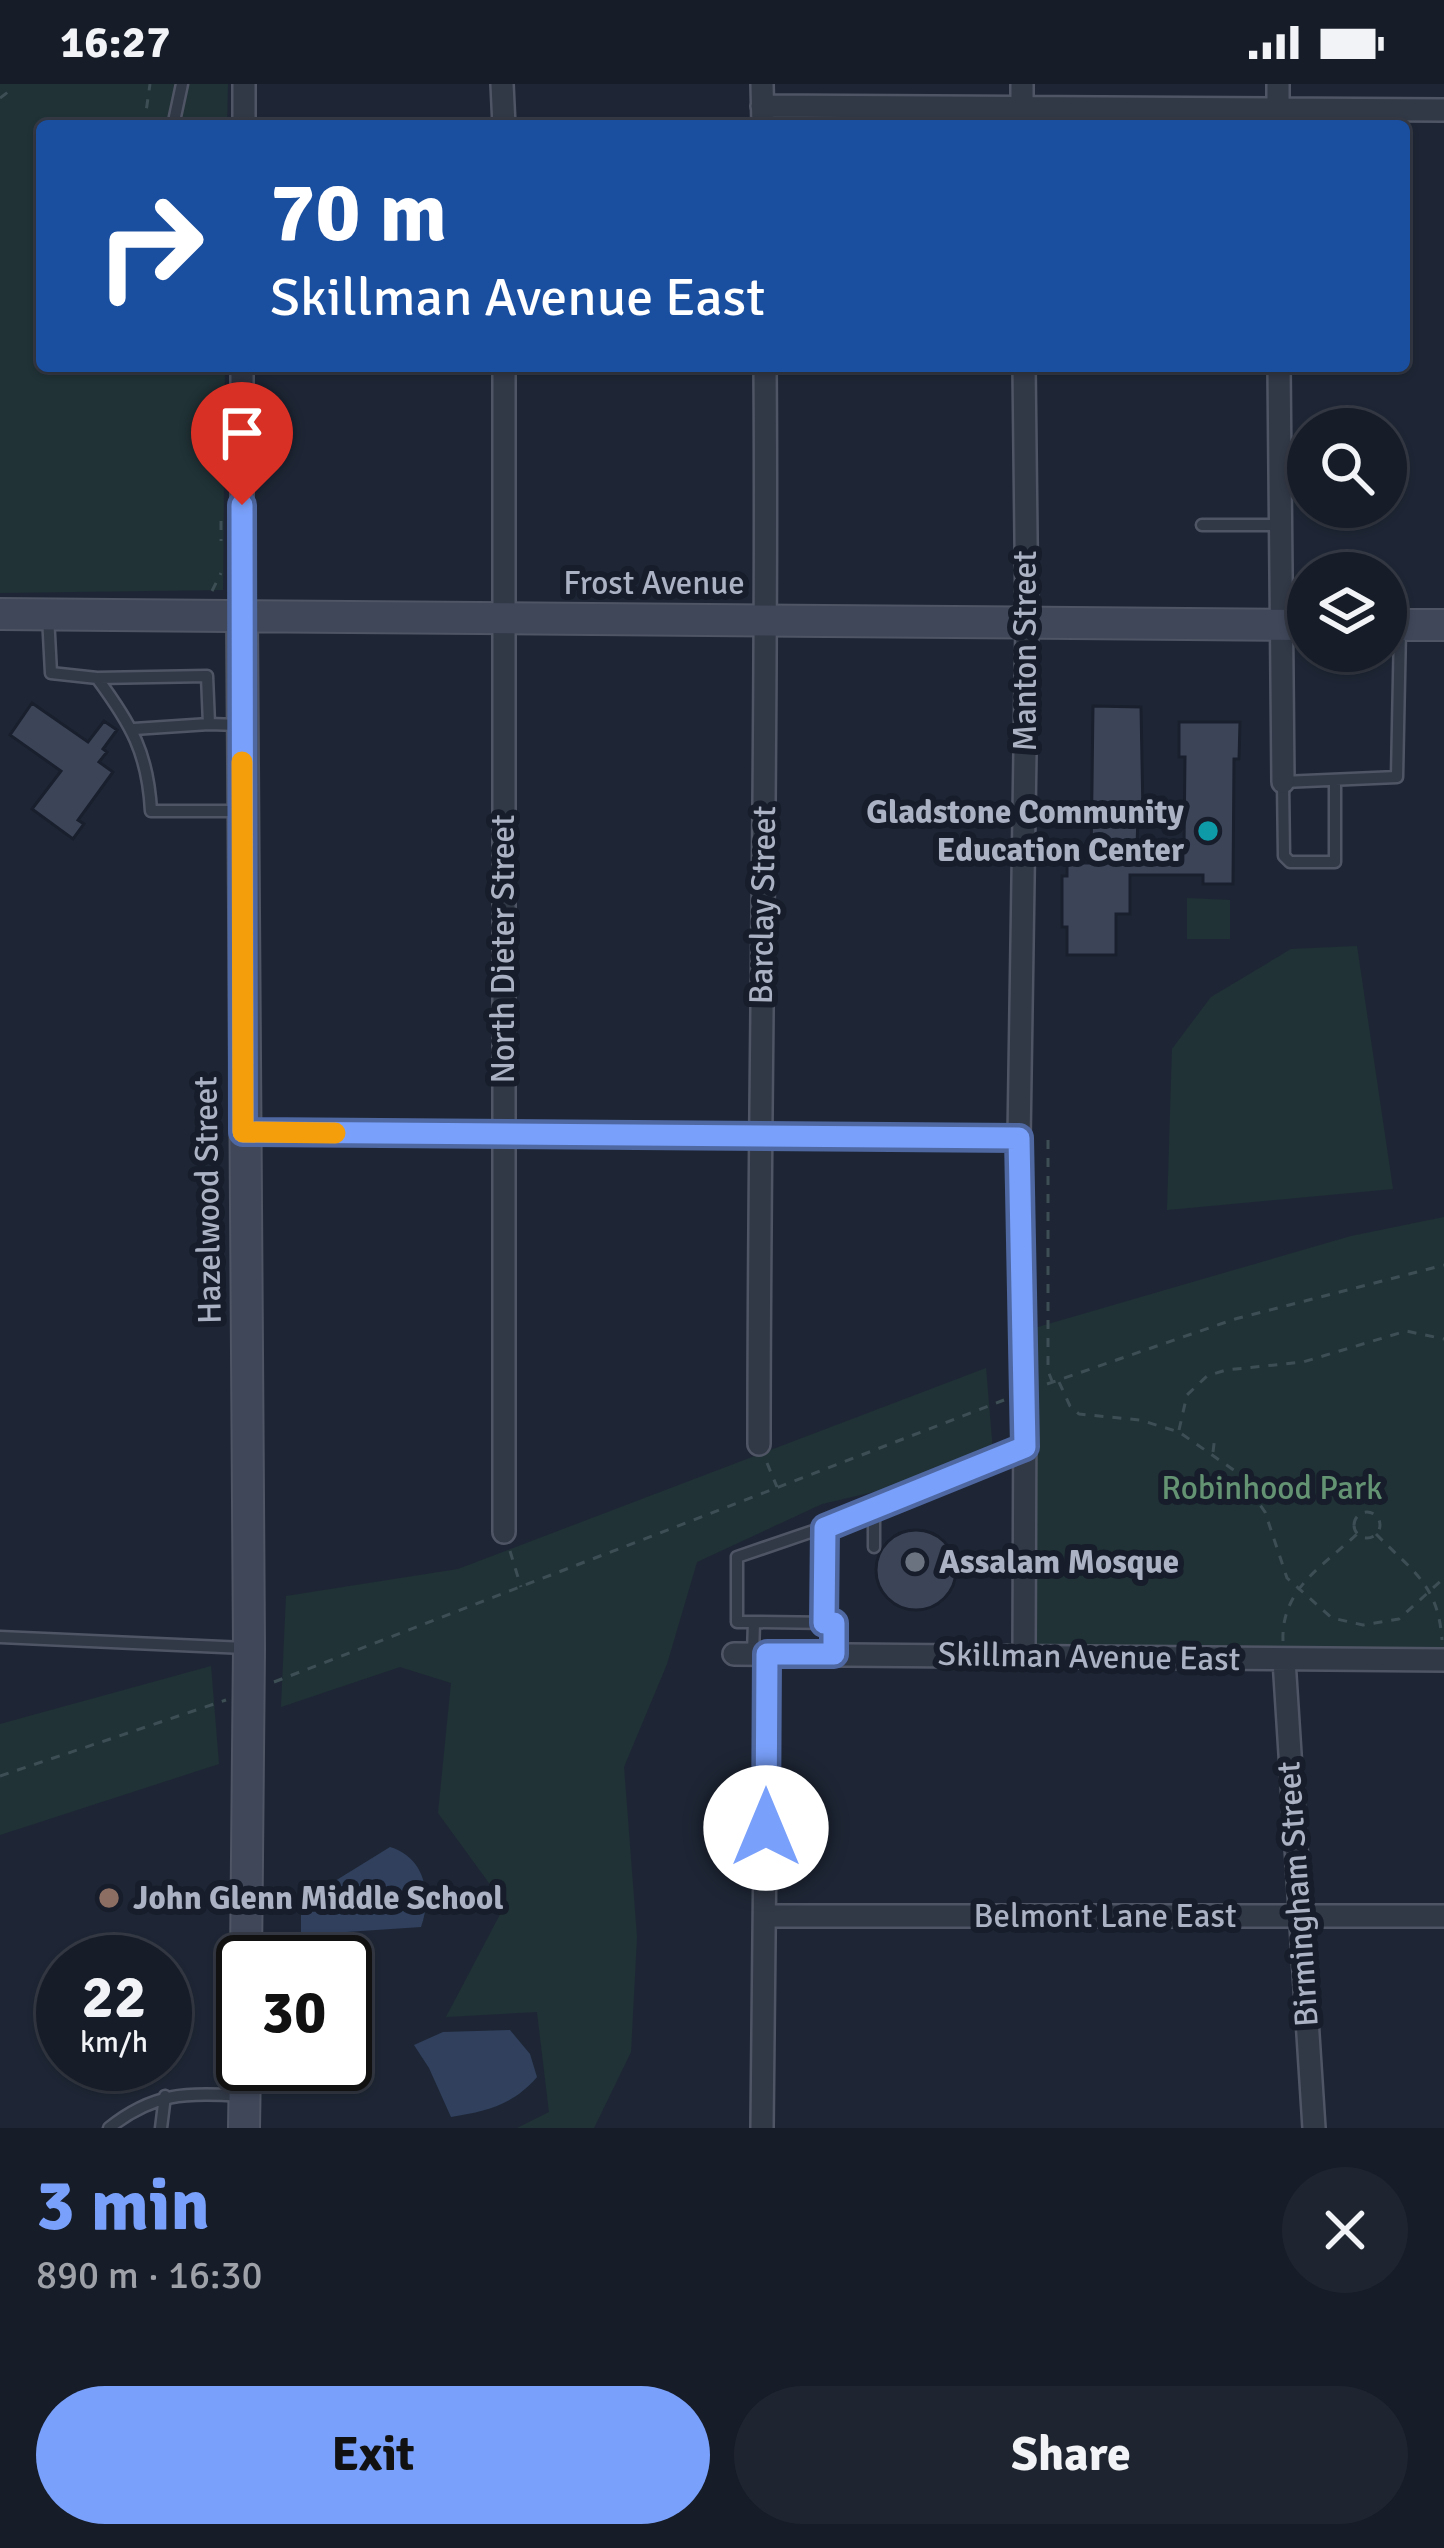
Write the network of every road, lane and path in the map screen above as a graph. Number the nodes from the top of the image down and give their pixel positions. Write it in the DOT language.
graph roads {
  1 [pos="8,84"];
  2 [pos="150,84"];
  3 [pos="182,84"];
  4 [pos="244,84"];
  5 [pos="502,84"];
  6 [pos="1022,84"];
  7 [pos="1278,84"];
  8 [pos="0,98"];
  9 [pos="763,106"];
  10 [pos="1444,110"];
  11 [pos="1022,117"];
  12 [pos="1278,117"];
  13 [pos="145,120"];
  14 [pos="174,120"];
  15 [pos="244,120"];
  16 [pos="504,120"];
  17 [pos="242,372"];
  18 [pos="504,372"];
  19 [pos="765,372"];
  20 [pos="1024,372"];
  21 [pos="1279,372"];
  22 [pos="1202,525"];
  23 [pos="1279,525"];
  24 [pos="1287,575"];
  25 [pos="0,614"];
  26 [pos="48,615"];
  27 [pos="242,616"];
  28 [pos="504,618"];
  29 [pos="767,620"];
  30 [pos="1027,622"];
  31 [pos="1287,625"];
  32 [pos="1407,625"];
  33 [pos="1444,625"];
  34 [pos="1291,672"];
  35 [pos="1394,672"];
  36 [pos="97,678"];
  37 [pos="209,724"];
  38 [pos="242,725"];
  39 [pos="134,729"];
  40 [pos="1335,781"];
  41 [pos="1283,782"];
  42 [pos="242,810"];
  43 [pos="243,1132"];
  44 [pos="502,1134"];
  45 [pos="759,1136"];
  46 [pos="1019,1138"];
  47 [pos="1048,1140"];
  48 [pos="1444,1265"];
  49 [pos="1444,1339"];
  50 [pos="1056,1381"];
  51 [pos="1025,1392"];
  52 [pos="1179,1432"];
  53 [pos="1215,1436"];
  54 [pos="759,1444"];
  55 [pos="1025,1447"];
  56 [pos="1213,1452"];
  57 [pos="777,1488"];
  58 [pos="874,1508"];
  59 [pos="825,1528"];
  60 [pos="504,1532"];
  61 [pos="1357,1534"];
  62 [pos="1376,1534"];
  63 [pos="874,1546"];
  64 [pos="1444,1578"];
  65 [pos="521,1587"];
  66 [pos="1297,1589"];
  67 [pos="1432,1591"];
  68 [pos="754,1622"];
  69 [pos="824,1623"];
  70 [pos="0,1637"];
  71 [pos="249,1648"];
  72 [pos="751,1654"];
  73 [pos="834,1654"];
  74 [pos="1024,1657"];
  75 [pos="1284,1660"];
  76 [pos="1444,1660"];
  77 [pos="249,1693"];
  78 [pos="0,1776"];
  79 [pos="765,1916"];
  80 [pos="1297,1916"];
  81 [pos="1444,1916"];
  82 [pos="246,1935"];
  83 [pos="244,2091"];
  84 [pos="165,2096"];
  85 [pos="244,2096"];
  86 [pos="109,2128"];
  87 [pos="161,2128"];
  88 [pos="244,2128"];
  89 [pos="762,2128"];
  90 [pos="1314,2128"];
  1 -- 8 [label="path"];
  2 -- 13 [label="path"];
  3 -- 14 [label="lane"];
  4 -- 15 [label="street"];
  5 -- 16 [label="street"];
  6 -- 11 [label="street"];
  7 -- 12 [label="street"];
  9 -- 11 [label="street"];
  10 -- 12 [label="street"];
  11 -- 12 [label="street"];
  17 -- 27 [label="street, Hazelwood Street"];
  18 -- 28 [label="street, North Dieter Street"];
  19 -- 29 [label="street, Barclay Street"];
  20 -- 30 [label="street, Manton Street"];
  21 -- 23 [label="street"];
  22 -- 23 [label="lane"];
  23 -- 24 [label="street"];
  25 -- 26 [label="street, Frost Avenue"];
  26 -- 27 [label="street, Frost Avenue"];
  26 -- 36 [label="lane"];
  27 -- 28 [label="street, Frost Avenue"];
  27 -- 38 [label="street, Hazelwood Street"];
  28 -- 29 [label="street, Frost Avenue"];
  28 -- 44 [label="street, North Dieter Street"];
  29 -- 30 [label="street, Frost Avenue"];
  29 -- 45 [label="street, Barclay Street"];
  30 -- 31 [label="street, Frost Avenue"];
  30 -- 46 [label="street, Manton Street"];
  32 -- 33 [label="street"];
  34 -- 41 [label="street"];
  35 -- 40 [label="lane"];
  36 -- 37 [label="lane"];
  36 -- 39 [label="lane"];
  37 -- 38 [label="lane"];
  37 -- 39 [label="lane"];
  38 -- 42 [label="street, Hazelwood Street"];
  39 -- 42 [label="lane"];
  40 -- 41 [label="lane"];
  40 -- 41 [label="lane"];
  42 -- 43 [label="street, Hazelwood Street"];
  43 -- 44 [label="street"];
  43 -- 71 [label="street, Hazelwood Street"];
  44 -- 45 [label="street"];
  44 -- 60 [label="street, North Dieter Street"];
  45 -- 46 [label="street"];
  45 -- 54 [label="street, Barclay Street"];
  46 -- 51 [label="street, Manton Street"];
  47 -- 50 [label="path"];
  48 -- 50 [label="path"];
  49 -- 52 [label="path"];
  50 -- 51 [label="path"];
  50 -- 52 [label="path"];
  51 -- 55 [label="street, Manton Street"];
  51 -- 57 [label="path"];
  52 -- 56 [label="path"];
  53 -- 56 [label="path"];
  54 -- 57 [label="path"];
  55 -- 58 [label="lane"];
  55 -- 74 [label="street, Manton Street"];
  56 -- 66 [label="path"];
  57 -- 65 [label="path"];
  58 -- 59 [label="lane"];
  58 -- 63 [label="lane"];
  59 -- 68 [label="lane"];
  59 -- 69 [label="lane"];
  60 -- 65 [label="path"];
  61 -- 62 [label="path"];
  61 -- 62 [label="path"];
  61 -- 66 [label="path"];
  62 -- 67 [label="path"];
  64 -- 67 [label="path"];
  65 -- 77 [label="path"];
  66 -- 67 [label="path"];
  66 -- 75 [label="path"];
  67 -- 76 [label="path"];
  68 -- 69 [label="lane"];
  68 -- 72 [label="lane"];
  69 -- 73 [label="lane"];
  70 -- 71 [label="lane"];
  71 -- 77 [label="street, Hazelwood Street"];
  72 -- 73 [label="street, Skillman Avenue East"];
  72 -- 79 [label="street"];
  73 -- 74 [label="street, Skillman Avenue East"];
  74 -- 75 [label="street, Skillman Avenue East"];
  75 -- 76 [label="street, Skillman Avenue East"];
  75 -- 80 [label="street, Birmingham Street"];
  77 -- 78 [label="path"];
  77 -- 82 [label="street, Hazelwood Street"];
  79 -- 80 [label="street, Belmont Lane East"];
  79 -- 89 [label="street"];
  80 -- 81 [label="street, Belmont Lane East"];
  80 -- 90 [label="street, Birmingham Street"];
  83 -- 85 [label="street"];
  84 -- 85 [label="lane"];
  84 -- 86 [label="lane"];
  84 -- 87 [label="lane"];
  85 -- 88 [label="street"];
}
